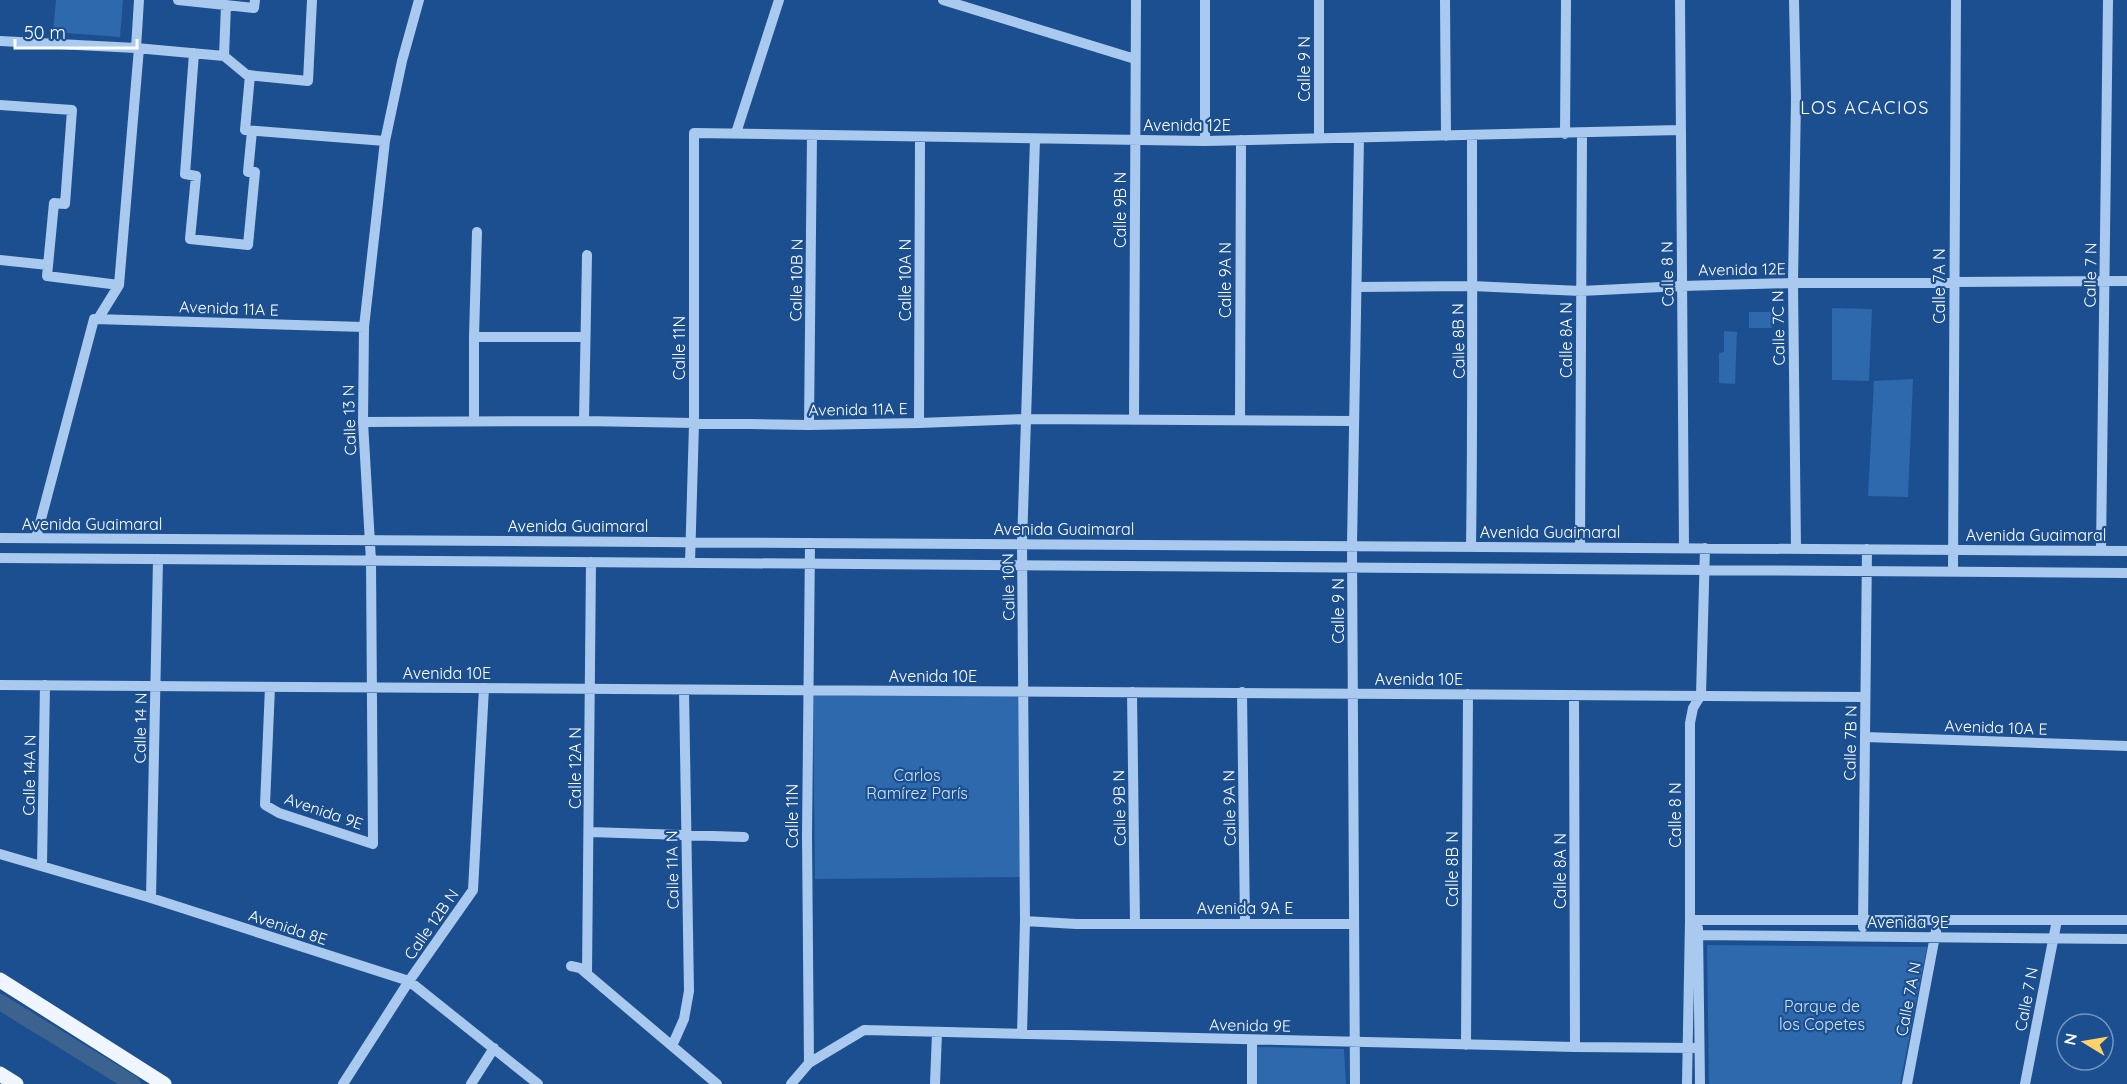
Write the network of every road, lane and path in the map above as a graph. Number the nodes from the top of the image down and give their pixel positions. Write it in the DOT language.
graph roads {
  1 [pos="139,0"];
  2 [pos="178,0"];
  3 [pos="255,0"];
  4 [pos="312,0"];
  5 [pos="419,0"];
  6 [pos="779,0"];
  7 [pos="944,0"];
  8 [pos="1136,0"];
  9 [pos="1205,0"];
  10 [pos="1319,0"];
  11 [pos="1445,0"];
  12 [pos="1566,0"];
  13 [pos="1680,0"];
  14 [pos="1794,0"];
  15 [pos="1956,0"];
  16 [pos="2108,0"];
  17 [pos="226,5"];
  18 [pos="0,41"];
  19 [pos="137,48"];
  20 [pos="194,53"];
  21 [pos="224,56"];
  22 [pos="1135,59"];
  23 [pos="250,75"];
  24 [pos="0,105"];
  25 [pos="1680,130"];
  26 [pos="252,131"];
  27 [pos="694,133"];
  28 [pos="736,133"];
  29 [pos="1566,134"];
  30 [pos="1582,134"];
  31 [pos="812,135"];
  32 [pos="1446,136"];
  33 [pos="1472,136"];
  34 [pos="920,137"];
  35 [pos="1319,138"];
  36 [pos="1359,138"];
  37 [pos="1035,139"];
  38 [pos="1135,139"];
  39 [pos="1241,140"];
  40 [pos="385,141"];
  41 [pos="1205,141"];
  42 [pos="477,232"];
  43 [pos="587,255"];
  44 [pos="0,260"];
  45 [pos="48,265"];
  46 [pos="2104,281"];
  47 [pos="2127,281"];
  48 [pos="1954,282"];
  49 [pos="1793,283"];
  50 [pos="119,285"];
  51 [pos="1682,285"];
  52 [pos="1472,286"];
  53 [pos="1358,287"];
  54 [pos="1581,291"];
  55 [pos="96,319"];
  56 [pos="364,327"];
  57 [pos="474,337"];
  58 [pos="584,337"];
  59 [pos="1026,419"];
  60 [pos="1134,420"];
  61 [pos="1239,420"];
  62 [pos="474,421"];
  63 [pos="584,421"];
  64 [pos="1353,421"];
  65 [pos="363,422"];
  66 [pos="919,423"];
  67 [pos="694,424"];
  68 [pos="810,425"];
  69 [pos="0,538"];
  70 [pos="36,538"];
  71 [pos="371,540"];
  72 [pos="690,542"];
  73 [pos="810,543"];
  74 [pos="1022,544"];
  75 [pos="1352,546"];
  76 [pos="1472,547"];
  77 [pos="1580,547"];
  78 [pos="1684,547"];
  79 [pos="1705,548"];
  80 [pos="1796,549"];
  81 [pos="1867,549"];
  82 [pos="1953,550"];
  83 [pos="2102,550"];
  84 [pos="2127,550"];
  85 [pos="0,558"];
  86 [pos="158,559"];
  87 [pos="372,561"];
  88 [pos="591,562"];
  89 [pos="690,563"];
  90 [pos="809,564"];
  91 [pos="1022,565"];
  92 [pos="1352,567"];
  93 [pos="1705,570"];
  94 [pos="1866,571"];
  95 [pos="1953,571"];
  96 [pos="2127,573"];
  97 [pos="0,685"];
  98 [pos="45,685"];
  99 [pos="156,686"];
  100 [pos="270,687"];
  101 [pos="373,688"];
  102 [pos="484,688"];
  103 [pos="590,689"];
  104 [pos="684,690"];
  105 [pos="807,690"];
  106 [pos="1023,691"];
  107 [pos="1132,692"];
  108 [pos="1242,693"];
  109 [pos="1353,693"];
  110 [pos="1468,694"];
  111 [pos="1574,695"];
  112 [pos="1701,696"];
  113 [pos="1865,697"];
  114 [pos="1865,737"];
  115 [pos="2127,746"];
  116 [pos="590,832"];
  117 [pos="686,836"];
  118 [pos="744,837"];
  119 [pos="374,844"];
  120 [pos="0,854"];
  121 [pos="42,866"];
  122 [pos="151,898"];
  123 [pos="1694,920"];
  124 [pos="1863,920"];
  125 [pos="1938,920"];
  126 [pos="2057,920"];
  127 [pos="2127,920"];
  128 [pos="1025,921"];
  129 [pos="1136,923"];
  130 [pos="1245,923"];
  131 [pos="1354,924"];
  132 [pos="1694,935"];
  133 [pos="1863,937"];
  134 [pos="1935,937"];
  135 [pos="2054,938"];
  136 [pos="2127,939"];
  137 [pos="570,966"];
  138 [pos="587,974"];
  139 [pos="0,980"];
  140 [pos="409,981"];
  141 [pos="937,1033"];
  142 [pos="1022,1034"];
  143 [pos="1252,1040"];
  144 [pos="1354,1042"];
  145 [pos="1466,1045"];
  146 [pos="672,1046"];
  147 [pos="1575,1047"];
  148 [pos="494,1048"];
  149 [pos="1687,1048"];
  150 [pos="1699,1048"];
  151 [pos="808,1063"];
  152 [pos="0,1074"];
  153 [pos="16,1084"];
  154 [pos="164,1084"];
  155 [pos="343,1084"];
  156 [pos="471,1084"];
  157 [pos="538,1084"];
  158 [pos="717,1084"];
  159 [pos="791,1084"];
  160 [pos="935,1084"];
  161 [pos="1252,1084"];
  162 [pos="1355,1084"];
  163 [pos="1687,1084"];
  164 [pos="1700,1084"];
  165 [pos="1907,1084"];
  166 [pos="2025,1084"];
  1 -- 19 [label="street"];
  2 -- 17 [label="street"];
  3 -- 17 [label="street"];
  4 -- 23 [label="street"];
  5 -- 40 [label="street, Calle 13 N"];
  6 -- 28 [label="street"];
  7 -- 22 [label="street"];
  8 -- 22 [label="street, Calle 9B N"];
  9 -- 41 [label="street"];
  10 -- 35 [label="street, Calle 9 N"];
  11 -- 32 [label="street"];
  12 -- 29 [label="street"];
  13 -- 25 [label="street, Calle 8 N"];
  14 -- 49 [label="street, Calle 7C N"];
  15 -- 48 [label="street, Calle 7A N"];
  16 -- 46 [label="street, Calle 7 N"];
  17 -- 21 [label="street"];
  18 -- 19 [label="street"];
  19 -- 20 [label="street"];
  19 -- 50 [label="street"];
  20 -- 21 [label="street"];
  20 -- 26 [label="street"];
  21 -- 23 [label="street"];
  22 -- 38 [label="street, Calle 9B N"];
  23 -- 26 [label="street"];
  24 -- 45 [label="street"];
  25 -- 30 [label="street, Avenida 12E"];
  25 -- 51 [label="street, Calle 8 N"];
  26 -- 40 [label="street"];
  27 -- 28 [label="street, Avenida 12E"];
  27 -- 67 [label="street, Calle 11N"];
  28 -- 31 [label="street, Avenida 12E"];
  29 -- 30 [label="street, Avenida 12E"];
  29 -- 33 [label="street, Avenida 12E"];
  30 -- 54 [label="street, Calle 8A N"];
  31 -- 34 [label="street, Avenida 12E"];
  31 -- 68 [label="street, Calle 10B N"];
  32 -- 33 [label="street, Avenida 12E"];
  32 -- 36 [label="street, Avenida 12E"];
  33 -- 52 [label="street, Calle 8B N"];
  34 -- 37 [label="street, Avenida 12E"];
  34 -- 66 [label="street, Calle 10A N"];
  35 -- 36 [label="street, Avenida 12E"];
  35 -- 39 [label="street, Avenida 12E"];
  36 -- 53 [label="street, Calle 9 N"];
  37 -- 38 [label="street, Avenida 12E"];
  37 -- 59 [label="street, Calle 10N"];
  38 -- 41 [label="street, Avenida 12E"];
  38 -- 60 [label="street, Calle 9B N"];
  39 -- 41 [label="street, Avenida 12E"];
  39 -- 61 [label="street, Calle 9A N"];
  40 -- 56 [label="street, Calle 13 N"];
  42 -- 57 [label="street"];
  43 -- 58 [label="street"];
  44 -- 45 [label="street"];
  45 -- 50 [label="street"];
  46 -- 47 [label="street, Avenida 12E"];
  46 -- 48 [label="street, Avenida 12E"];
  46 -- 83 [label="street, Calle 7 N"];
  48 -- 49 [label="street, Avenida 12E"];
  48 -- 82 [label="street, Calle 7A N"];
  49 -- 51 [label="street, Avenida 12E"];
  49 -- 80 [label="street, Calle 7C N"];
  50 -- 55 [label="street"];
  51 -- 54 [label="street, Avenida 12E"];
  51 -- 78 [label="street, Calle 8 N"];
  52 -- 53 [label="street, Avenida 12E"];
  52 -- 54 [label="street, Avenida 12E"];
  52 -- 76 [label="street, Calle 8B N"];
  53 -- 64 [label="street, Calle 9 N"];
  54 -- 77 [label="street, Calle 8A N"];
  55 -- 56 [label="street, Avenida 11A E"];
  55 -- 70 [label="street"];
  56 -- 65 [label="street, Calle 13 N"];
  57 -- 58 [label="street"];
  57 -- 62 [label="street"];
  58 -- 63 [label="street"];
  59 -- 60 [label="street, Avenida 11A E"];
  59 -- 66 [label="street, Avenida 11A E"];
  59 -- 74 [label="street, Calle 10N"];
  60 -- 61 [label="street, Avenida 11A E"];
  61 -- 64 [label="street, Avenida 11A E"];
  62 -- 63 [label="street, Avenida 11A E"];
  62 -- 65 [label="street, Avenida 11A E"];
  63 -- 67 [label="street, Avenida 11A E"];
  64 -- 75 [label="street, Calle 9 N"];
  65 -- 71 [label="street, Calle 13 N"];
  66 -- 68 [label="street, Avenida 11A E"];
  67 -- 68 [label="street, Avenida 11A E"];
  67 -- 72 [label="street, Calle 11N"];
  69 -- 70 [label="street, Avenida Guaimaral"];
  70 -- 71 [label="street, Avenida Guaimaral"];
  71 -- 72 [label="street, Avenida Guaimaral"];
  71 -- 87 [label="street, Calle 13 N"];
  72 -- 73 [label="street, Avenida Guaimaral"];
  72 -- 89 [label="street, Calle 11N"];
  73 -- 74 [label="street, Avenida Guaimaral"];
  73 -- 90 [label="street, Calle 11N"];
  74 -- 75 [label="street, Avenida Guaimaral"];
  74 -- 91 [label="street, Calle 10N"];
  75 -- 76 [label="street, Avenida Guaimaral"];
  75 -- 92 [label="street, Calle 9 N"];
  76 -- 77 [label="street, Avenida Guaimaral"];
  77 -- 78 [label="street, Avenida Guaimaral"];
  78 -- 79 [label="street, Avenida Guaimaral"];
  79 -- 80 [label="street, Avenida Guaimaral"];
  79 -- 93 [label="street, Calle 8 N"];
  80 -- 81 [label="street, Avenida Guaimaral"];
  81 -- 82 [label="street, Avenida Guaimaral"];
  81 -- 94 [label="street, Calle 7B N"];
  82 -- 83 [label="street, Avenida Guaimaral"];
  82 -- 95 [label="street, Calle 7A N"];
  83 -- 84 [label="street, Avenida Guaimaral"];
  85 -- 86 [label="street, Avenida Guaimaral"];
  86 -- 87 [label="street, Avenida Guaimaral"];
  86 -- 99 [label="street, Calle 14 N"];
  87 -- 88 [label="street, Avenida Guaimaral"];
  87 -- 101 [label="street, Calle 13 N"];
  88 -- 89 [label="street, Avenida Guaimaral"];
  88 -- 103 [label="street, Calle 12A N"];
  89 -- 90 [label="street, Avenida Guaimaral"];
  90 -- 91 [label="street, Avenida Guaimaral"];
  90 -- 105 [label="street, Calle 11N"];
  91 -- 92 [label="street, Avenida Guaimaral"];
  91 -- 106 [label="street, Calle 10N"];
  92 -- 93 [label="street, Avenida Guaimaral"];
  92 -- 109 [label="street, Calle 9 N"];
  93 -- 94 [label="street, Avenida Guaimaral"];
  93 -- 112 [label="street, Calle 8 N"];
  94 -- 95 [label="street, Avenida Guaimaral"];
  94 -- 113 [label="street, Calle 7B N"];
  95 -- 96 [label="street, Avenida Guaimaral"];
  97 -- 98 [label="street, Avenida 10E"];
  98 -- 99 [label="street, Avenida 10E"];
  98 -- 121 [label="street, Calle 14A N"];
  99 -- 100 [label="street, Avenida 10E"];
  99 -- 122 [label="street, Calle 14 N"];
  100 -- 101 [label="street, Avenida 10E"];
  100 -- 119 [label="street, Avenida 9E"];
  101 -- 102 [label="street, Avenida 10E"];
  101 -- 119 [label="street, Calle 13 N"];
  102 -- 103 [label="street, Avenida 10E"];
  102 -- 140 [label="street, Calle 12B N"];
  103 -- 104 [label="street, Avenida 10E"];
  103 -- 116 [label="street, Calle 12A N"];
  104 -- 105 [label="street, Avenida 10E"];
  104 -- 117 [label="street, Calle 11A N"];
  105 -- 106 [label="street, Avenida 10E"];
  105 -- 151 [label="street, Calle 11N"];
  106 -- 107 [label="street, Avenida 10E"];
  106 -- 128 [label="street, Calle 10N"];
  107 -- 108 [label="street, Avenida 10E"];
  107 -- 129 [label="street, Calle 9B N"];
  108 -- 109 [label="street, Avenida 10E"];
  108 -- 130 [label="street, Calle 9A N"];
  109 -- 110 [label="street, Avenida 10E"];
  109 -- 131 [label="street, Calle 9 N"];
  110 -- 111 [label="street, Avenida 10E"];
  110 -- 145 [label="street, Calle 8B N"];
  111 -- 112 [label="street, Avenida 10E"];
  111 -- 147 [label="street, Calle 8A N"];
  112 -- 113 [label="street, Avenida 10E"];
  112 -- 123 [label="street, Calle 8 N"];
  113 -- 114 [label="street, Calle 7B N"];
  114 -- 115 [label="street, Avenida 10A E"];
  114 -- 124 [label="street, Calle 7B N"];
  116 -- 117 [label="street"];
  116 -- 138 [label="street, Calle 12A N"];
  117 -- 118 [label="street"];
  117 -- 146 [label="street, Calle 11A N"];
  120 -- 121 [label="street, Avenida 8E"];
  121 -- 122 [label="street, Avenida 8E"];
  122 -- 140 [label="street, Avenida 8E"];
  123 -- 124 [label="street, Avenida 9E"];
  123 -- 132 [label="street, Calle 8 N"];
  124 -- 125 [label="street, Avenida 9E"];
  124 -- 133 [label="street, Calle 7B N"];
  125 -- 126 [label="street, Avenida 9E"];
  125 -- 134 [label="street, Calle 7A N"];
  126 -- 127 [label="street, Avenida 9E"];
  126 -- 135 [label="street, Calle 7 N"];
  128 -- 129 [label="street, Avenida 9A E"];
  128 -- 142 [label="street, Calle 10N"];
  129 -- 130 [label="street, Avenida 9A E"];
  130 -- 131 [label="street, Avenida 9A E"];
  131 -- 144 [label="street, Calle 9 N"];
  132 -- 133 [label="street, Avenida 9E"];
  132 -- 149 [label="street, Calle 8 N"];
  132 -- 150 [label="street, Calle 8 N"];
  133 -- 134 [label="street, Avenida 9E"];
  134 -- 135 [label="street, Avenida 9E"];
  134 -- 165 [label="street, Calle 7A N"];
  135 -- 136 [label="street, Avenida 9E"];
  135 -- 166 [label="street, Calle 7 N"];
  137 -- 138 [label="street"];
  138 -- 146 [label="street"];
  139 -- 154 [label="main road"];
  140 -- 148 [label="street, Avenida 8E"];
  140 -- 155 [label="street, Calle 12B N"];
  141 -- 142 [label="street, Avenida 9E"];
  141 -- 151 [label="street, Avenida 9E"];
  141 -- 160 [label="street"];
  142 -- 143 [label="street, Avenida 9E"];
  143 -- 144 [label="street, Avenida 9E"];
  143 -- 161 [label="street"];
  144 -- 145 [label="street, Avenida 9E"];
  144 -- 162 [label="street, Calle 9 N"];
  145 -- 147 [label="street, Avenida 9E"];
  146 -- 158 [label="street"];
  147 -- 149 [label="street, Avenida 9E"];
  148 -- 156 [label="street"];
  148 -- 157 [label="street, Avenida 8E"];
  149 -- 150 [label="street, Avenida 9E"];
  149 -- 163 [label="street, Calle 8 N"];
  150 -- 164 [label="street, Calle 8 N"];
  151 -- 159 [label="street"];
  152 -- 153 [label="main road"];
}
